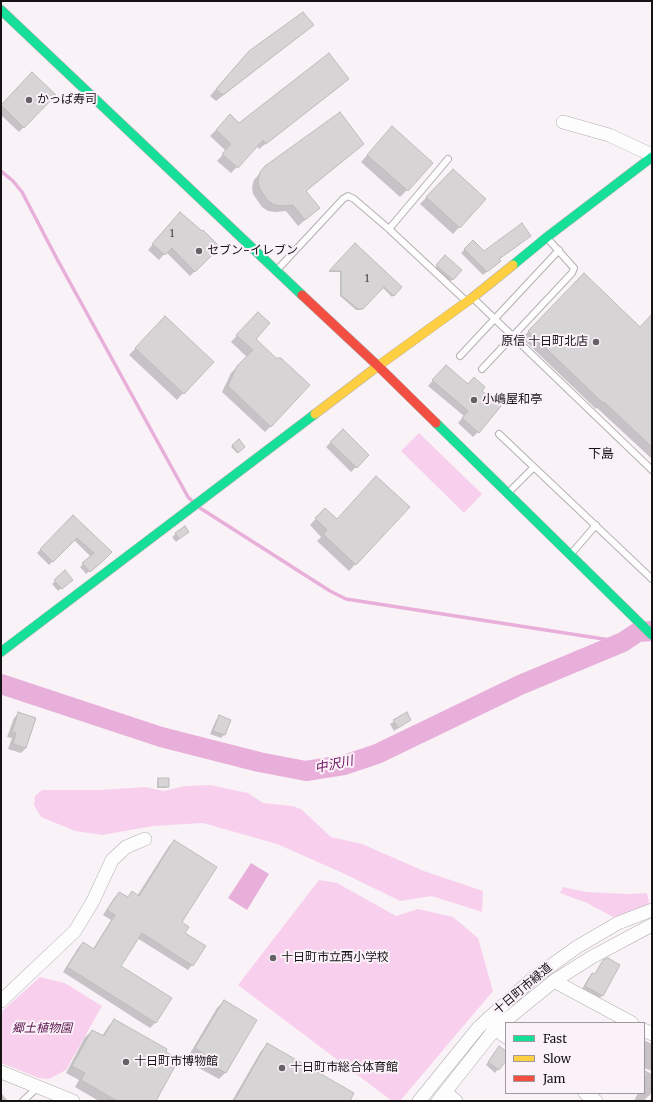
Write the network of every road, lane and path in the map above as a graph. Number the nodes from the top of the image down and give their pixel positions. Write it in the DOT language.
graph roads {
  1 [pos="1,10"];
  2 [pos="563,122"];
  3 [pos="652,156"];
  4 [pos="448,159"];
  5 [pos="389,229"];
  6 [pos="547,237"];
  7 [pos="559,250"];
  8 [pos="276,271"];
  9 [pos="470,300"];
  10 [pos="494,319"];
  11 [pos="512,337"];
  12 [pos="460,356"];
  13 [pos="378,366"];
  14 [pos="482,369"];
  15 [pos="499,434"];
  16 [pos="533,468"];
  17 [pos="652,470"];
  18 [pos="508,494"];
  19 [pos="596,525"];
  20 [pos="570,554"];
  21 [pos="652,579"];
  22 [pos="652,635"];
  23 [pos="1,652"];
  24 [pos="145,839"];
  25 [pos="652,910"];
  26 [pos="652,925"];
  27 [pos="554,981"];
  28 [pos="1,1001"];
  29 [pos="512,1022"];
  30 [pos="630,1022"];
  31 [pos="501,1033"];
  32 [pos="1,1072"];
  33 [pos="38,1087"];
  34 [pos="586,1094"];
  35 [pos="441,1097"];
  36 [pos="23,1101"];
  37 [pos="73,1101"];
  38 [pos="419,1101"];
  39 [pos="456,1101"];
  40 [pos="596,1101"];
  1 -- 8 [label="street"];
  2 -- 3 [label="street"];
  3 -- 6 [label="street"];
  4 -- 5 [label="lane"];
  5 -- 8 [label="lane"];
  5 -- 9 [label="lane"];
  6 -- 7 [label="lane"];
  6 -- 9 [label="street"];
  7 -- 10 [label="lane"];
  7 -- 11 [label="lane"];
  8 -- 13 [label="street"];
  9 -- 10 [label="lane"];
  9 -- 13 [label="street"];
  10 -- 11 [label="lane"];
  10 -- 12 [label="lane"];
  11 -- 14 [label="lane"];
  11 -- 17 [label="lane"];
  13 -- 18 [label="street"];
  13 -- 23 [label="street"];
  15 -- 16 [label="lane"];
  16 -- 18 [label="lane"];
  16 -- 19 [label="lane"];
  18 -- 20 [label="street"];
  19 -- 20 [label="lane"];
  19 -- 21 [label="lane"];
  20 -- 22 [label="street"];
  24 -- 28 [label="street"];
  25 -- 38 [label="street, 十日町市緑道"];
  26 -- 27 [label="street"];
  27 -- 29 [label="street"];
  27 -- 30 [label="street"];
  31 -- 35 [label="street"];
  32 -- 33 [label="street"];
  33 -- 36 [label="lane"];
  33 -- 37 [label="street"];
  34 -- 40 [label="street"];
  35 -- 39 [label="street"];
}
